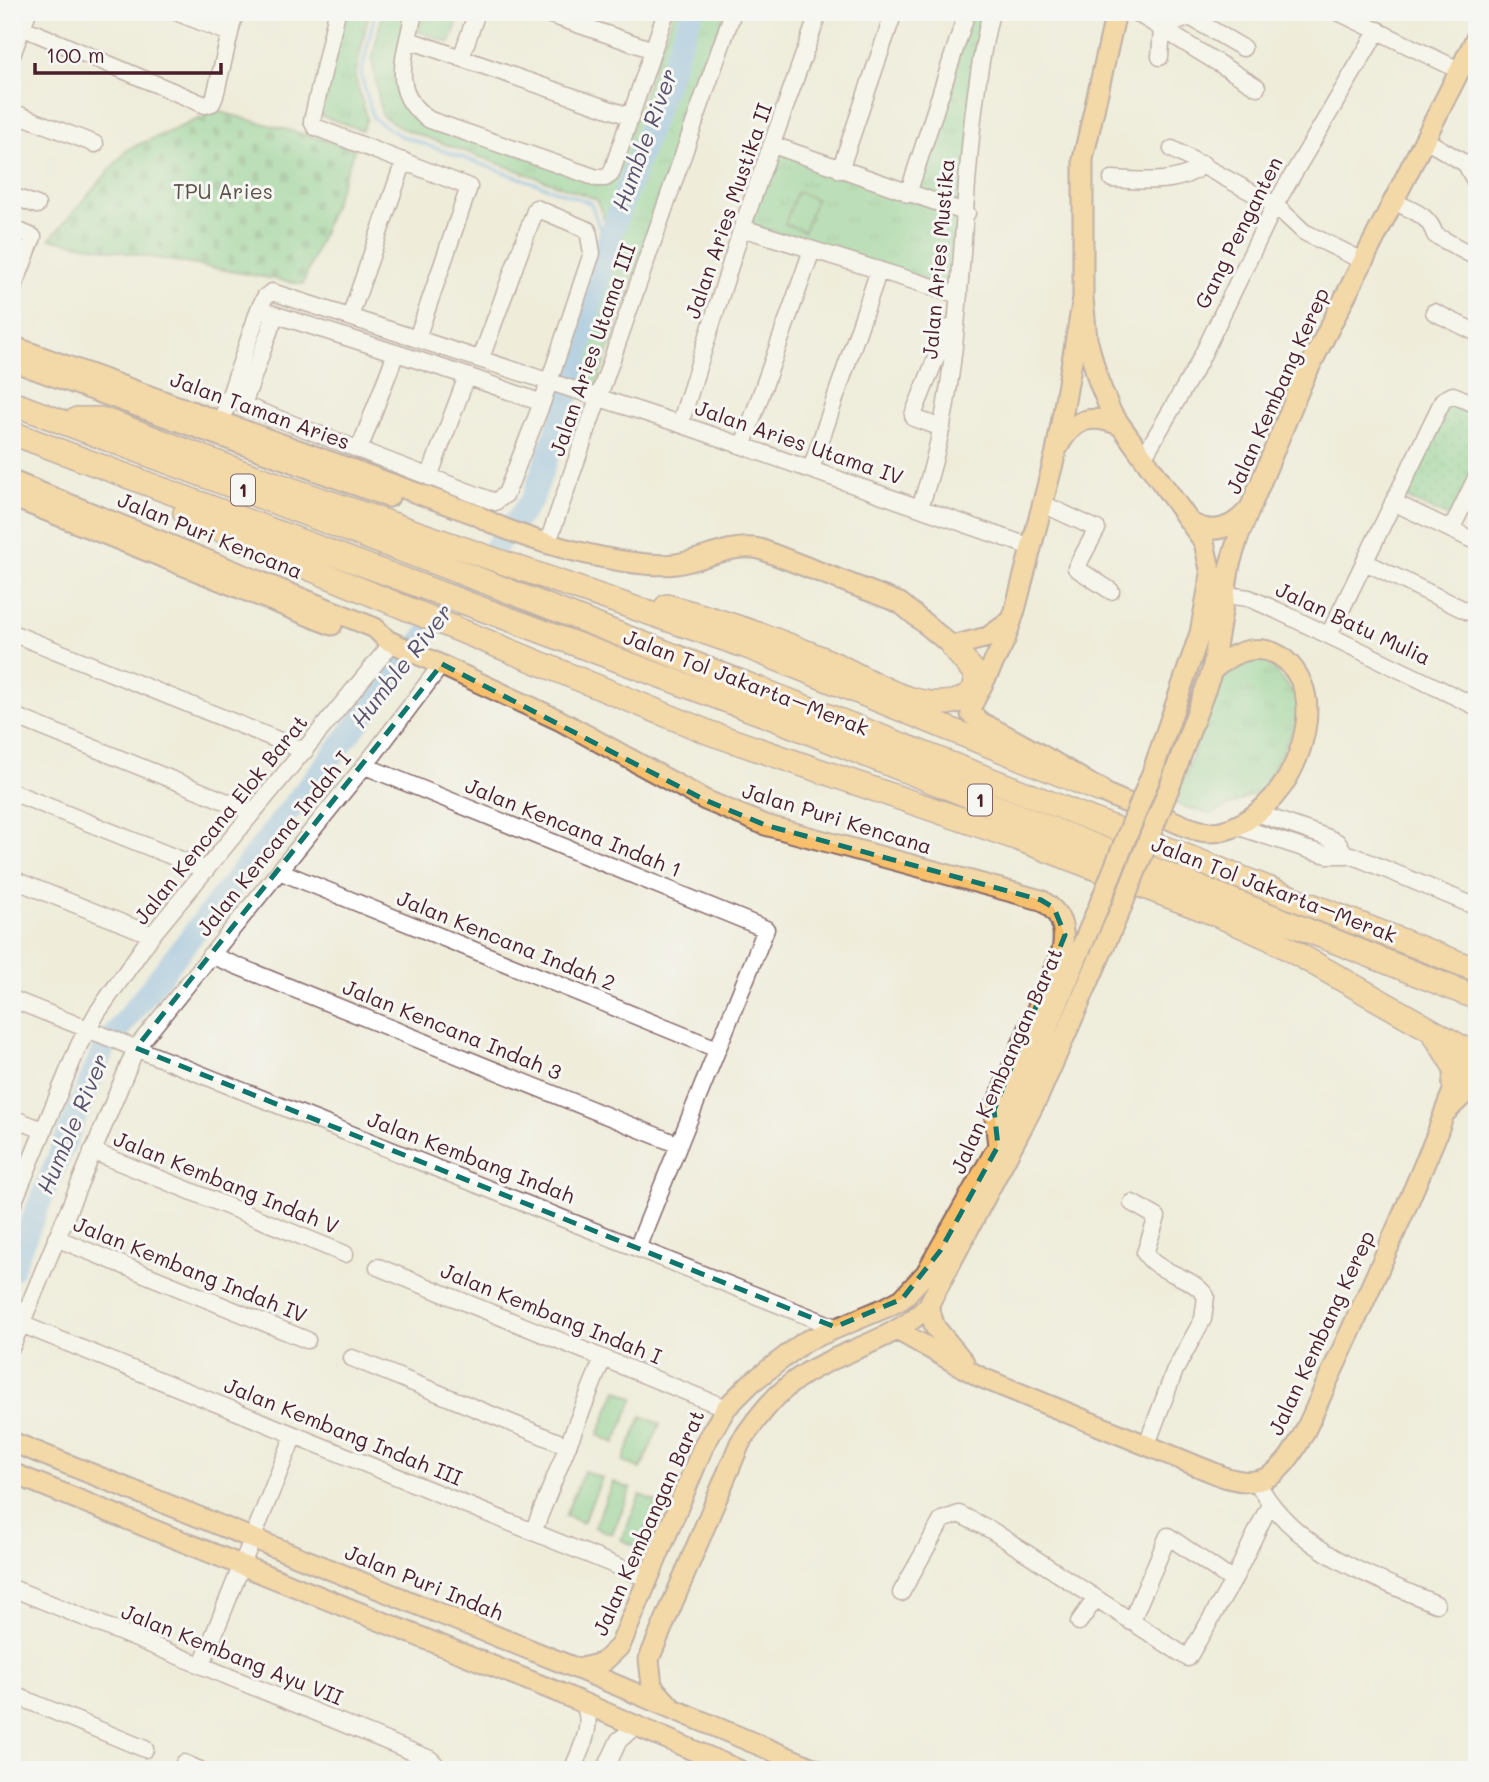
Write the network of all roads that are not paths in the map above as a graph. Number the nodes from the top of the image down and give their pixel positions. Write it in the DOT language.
graph roads {
  1 [pos="176,12"];
  2 [pos="235,12"];
  3 [pos="337,12"];
  4 [pos="414,12"];
  5 [pos="477,12"];
  6 [pos="542,12"];
  7 [pos="666,12"];
  8 [pos="733,12"];
  9 [pos="819,12"];
  10 [pos="894,12"];
  11 [pos="967,12"];
  12 [pos="991,12"];
  13 [pos="1116,12"];
  14 [pos="1135,12"];
  15 [pos="1338,12"];
  16 [pos="21,21"];
  17 [pos="1372,22"];
  18 [pos="1162,28"];
  19 [pos="229,33"];
  20 [pos="1477,36"];
  21 [pos="408,40"];
  22 [pos="1243,48"];
  23 [pos="653,50"];
  24 [pos="12,55"];
  25 [pos="1160,57"];
  26 [pos="461,58"];
  27 [pos="1459,70"];
  28 [pos="1257,87"];
  29 [pos="12,112"];
  30 [pos="629,116"];
  31 [pos="1424,139"];
  32 [pos="96,144"];
  33 [pos="773,145"];
  34 [pos="1172,149"];
  35 [pos="404,162"];
  36 [pos="1203,164"];
  37 [pos="840,170"];
  38 [pos="1112,179"];
  39 [pos="1477,185"];
  40 [pos="908,194"];
  41 [pos="12,196"];
  42 [pos="1393,201"];
  43 [pos="37,205"];
  44 [pos="1275,205"];
  45 [pos="967,213"];
  46 [pos="12,228"];
  47 [pos="742,228"];
  48 [pos="812,250"];
  49 [pos="1477,258"];
  50 [pos="1363,261"];
  51 [pos="879,270"];
  52 [pos="12,292"];
  53 [pos="1083,298"];
  54 [pos="958,302"];
  55 [pos="259,309"];
  56 [pos="1434,312"];
  57 [pos="275,315"];
  58 [pos="350,317"];
  59 [pos="1477,333"];
  60 [pos="417,338"];
  61 [pos="12,346"];
  62 [pos="396,353"];
  63 [pos="481,358"];
  64 [pos="12,361"];
  65 [pos="467,376"];
  66 [pos="554,383"];
  67 [pos="594,398"];
  68 [pos="236,402"];
  69 [pos="12,403"];
  70 [pos="542,403"];
  71 [pos="1477,405"];
  72 [pos="680,424"];
  73 [pos="1119,425"];
  74 [pos="219,428"];
  75 [pos="942,428"];
  76 [pos="12,433"];
  77 [pos="743,445"];
  78 [pos="359,450"];
  79 [pos="1056,452"];
  80 [pos="1143,458"];
  81 [pos="811,469"];
  82 [pos="429,477"];
  83 [pos="1477,477"];
  84 [pos="12,481"];
  85 [pos="139,482"];
  86 [pos="12,497"];
  87 [pos="1256,497"];
  88 [pos="1393,502"];
  89 [pos="1042,503"];
  90 [pos="920,507"];
  91 [pos="1193,524"];
  92 [pos="1451,530"];
  93 [pos="542,540"];
  94 [pos="1477,542"];
  95 [pos="1031,547"];
  96 [pos="425,548"];
  97 [pos="1365,562"];
  98 [pos="1229,572"];
  99 [pos="578,589"];
  100 [pos="1111,591"];
  101 [pos="1225,595"];
  102 [pos="1249,598"];
  103 [pos="1477,616"];
  104 [pos="1012,620"];
  105 [pos="12,633"];
  106 [pos="1329,635"];
  107 [pos="393,642"];
  108 [pos="952,646"];
  109 [pos="438,662"];
  110 [pos="1212,671"];
  111 [pos="1477,707"];
  112 [pos="12,715"];
  113 [pos="304,751"];
  114 [pos="365,766"];
  115 [pos="1171,783"];
  116 [pos="1099,790"];
  117 [pos="12,792"];
  118 [pos="253,812"];
  119 [pos="1257,813"];
  120 [pos="1236,826"];
  121 [pos="1345,853"];
  122 [pos="206,870"];
  123 [pos="279,871"];
  124 [pos="12,879"];
  125 [pos="1477,907"];
  126 [pos="152,936"];
  127 [pos="210,955"];
  128 [pos="1477,970"];
  129 [pos="1477,998"];
  130 [pos="12,999"];
  131 [pos="89,1030"];
  132 [pos="1434,1035"];
  133 [pos="132,1047"];
  134 [pos="718,1049"];
  135 [pos="1477,1056"];
  136 [pos="1477,1064"];
  137 [pos="1454,1084"];
  138 [pos="1477,1089"];
  139 [pos="1447,1111"];
  140 [pos="12,1118"];
  141 [pos="43,1130"];
  142 [pos="679,1145"];
  143 [pos="998,1146"];
  144 [pos="92,1151"];
  145 [pos="1132,1203"];
  146 [pos="12,1206"];
  147 [pos="56,1238"];
  148 [pos="638,1246"];
  149 [pos="345,1254"];
  150 [pos="378,1267"];
  151 [pos="928,1306"];
  152 [pos="21,1324"];
  153 [pos="835,1327"];
  154 [pos="897,1330"];
  155 [pos="307,1340"];
  156 [pos="12,1346"];
  157 [pos="352,1358"];
  158 [pos="603,1358"];
  159 [pos="980,1377"];
  160 [pos="717,1405"];
  161 [pos="712,1430"];
  162 [pos="294,1435"];
  163 [pos="12,1442"];
  164 [pos="740,1443"];
  165 [pos="1147,1444"];
  166 [pos="568,1446"];
  167 [pos="12,1473"];
  168 [pos="1257,1482"];
  169 [pos="1270,1504"];
  170 [pos="533,1532"];
  171 [pos="252,1538"];
  172 [pos="242,1564"];
  173 [pos="649,1579"];
  174 [pos="1233,1581"];
  175 [pos="12,1588"];
  176 [pos="901,1592"];
  177 [pos="1096,1598"];
  178 [pos="1436,1604"];
  179 [pos="638,1606"];
  180 [pos="666,1617"];
  181 [pos="1079,1622"];
  182 [pos="1131,1622"];
  183 [pos="202,1664"];
  184 [pos="578,1669"];
  185 [pos="12,1695"];
  186 [pos="583,1703"];
  187 [pos="671,1707"];
  188 [pos="636,1726"];
  189 [pos="145,1749"];
  190 [pos="184,1763"];
  191 [pos="434,1767"];
  192 [pos="200,1770"];
  193 [pos="572,1770"];
  194 [pos="605,1770"];
  195 [pos="739,1770"];
  196 [pos="818,1770"];
  1 -- 19 [label="street"];
  2 -- 19 [label="street"];
  3 -- 35 [label="street"];
  4 -- 21 [label="street"];
  5 -- 26 [label="street"];
  6 -- 23 [label="street"];
  7 -- 23 [label="street"];
  8 -- 67 [label="street, Jalan Aries Utama III"];
  9 -- 33 [label="street, Jalan Aries Mustika II"];
  10 -- 37 [label="street"];
  11 -- 40 [label="street"];
  12 -- 45 [label="street, Jalan Aries Mustika"];
  13 -- 53 [label="main road"];
  14 -- 18 [label="street"];
  15 -- 17 [label="street"];
  16 -- 19 [label="street"];
  16 -- 24 [label="street"];
  17 -- 27 [label="street"];
  17 -- 44 [label="street, Gang Penganten"];
  18 -- 22 [label="street"];
  18 -- 25 [label="street"];
  18 -- 28 [label="street"];
  20 -- 27 [label="main road, Jalan Kembang Kerep"];
  21 -- 26 [label="street"];
  21 -- 30 [label="street"];
  23 -- 30 [label="street"];
  26 -- 30 [label="street"];
  27 -- 31 [label="main road, Jalan Kembang Kerep"];
  29 -- 32 [label="street"];
  31 -- 39 [label="street"];
  31 -- 42 [label="main road, Jalan Kembang Kerep"];
  33 -- 37 [label="street"];
  33 -- 47 [label="street, Jalan Aries Mustika II"];
  34 -- 36 [label="street"];
  35 -- 58 [label="street"];
  35 -- 60 [label="street"];
  36 -- 38 [label="street"];
  36 -- 44 [label="street"];
  37 -- 40 [label="street"];
  40 -- 45 [label="street"];
  41 -- 43 [label="street"];
  42 -- 49 [label="street"];
  42 -- 50 [label="main road, Jalan Kembang Kerep"];
  44 -- 50 [label="street"];
  44 -- 80 [label="street, Gang Penganten"];
  45 -- 54 [label="street, Jalan Aries Mustika"];
  46 -- 52 [label="street"];
  47 -- 48 [label="street"];
  47 -- 72 [label="street, Jalan Aries Mustika II"];
  48 -- 51 [label="street"];
  48 -- 77 [label="street"];
  50 -- 87 [label="main road, Jalan Kembang Kerep"];
  51 -- 54 [label="street"];
  51 -- 81 [label="street"];
  53 -- 73 [label="main road, Jalan Kembangan Barat"];
  53 -- 79 [label="main road"];
  54 -- 75 [label="street, Jalan Aries Mustika"];
  54 -- 75 [label="street"];
  55 -- 57 [label="street"];
  55 -- 58 [label="street, Jalan Aries Utama IV"];
  55 -- 68 [label="street"];
  56 -- 59 [label="street"];
  57 -- 62 [label="street"];
  57 -- 68 [label="street"];
  58 -- 60 [label="street, Jalan Aries Utama IV"];
  60 -- 63 [label="street, Jalan Aries Utama IV"];
  61 -- 74 [label="main road, Jalan Taman Aries"];
  62 -- 65 [label="street"];
  62 -- 78 [label="street"];
  63 -- 66 [label="street, Jalan Aries Utama IV"];
  63 -- 66 [label="street"];
  64 -- 74 [label="main road, Jalan Taman Aries"];
  65 -- 70 [label="street"];
  65 -- 82 [label="street"];
  66 -- 67 [label="street, Jalan Aries Utama IV"];
  66 -- 70 [label="street"];
  67 -- 72 [label="street, Jalan Aries Utama IV"];
  67 -- 93 [label="street, Jalan Aries Utama III"];
  68 -- 74 [label="street"];
  68 -- 78 [label="street"];
  69 -- 96 [label="highway"];
  70 -- 82 [label="street"];
  71 -- 88 [label="street"];
  72 -- 77 [label="street, Jalan Aries Utama IV"];
  73 -- 79 [label="main road"];
  73 -- 80 [label="main road, Jalan Kembangan Barat"];
  74 -- 93 [label="main road, Jalan Taman Aries"];
  75 -- 90 [label="street, Jalan Aries Mustika"];
  76 -- 85 [label="highway, Jalan Tol Jakarta–Merak / 1"];
  77 -- 81 [label="street, Jalan Aries Utama IV"];
  78 -- 82 [label="street"];
  79 -- 89 [label="main road"];
  80 -- 91 [label="main road, Jalan Kembangan Barat"];
  81 -- 90 [label="street, Jalan Aries Utama IV"];
  83 -- 92 [label="street"];
  84 -- 107 [label="main road, Jalan Puri Kencana"];
  85 -- 129 [label="highway, Jalan Tol Jakarta–Merak / 1"];
  85 -- 132 [label="highway"];
  86 -- 107 [label="main road, Jalan Puri Kencana"];
  87 -- 91 [label="main road"];
  87 -- 98 [label="main road, Jalan Kembang Kerep"];
  88 -- 92 [label="street"];
  88 -- 97 [label="street"];
  89 -- 95 [label="main road"];
  89 -- 100 [label="street"];
  90 -- 95 [label="street, Jalan Aries Utama IV"];
  91 -- 143 [label="main road, Jalan Kembangan Barat, bridge"];
  92 -- 94 [label="street"];
  93 -- 108 [label="main road, Jalan Taman Aries"];
  95 -- 104 [label="main road"];
  96 -- 99 [label="highway"];
  96 -- 128 [label="highway, Jalan Tol Jakarta–Merak / 1"];
  97 -- 103 [label="street"];
  97 -- 106 [label="street"];
  98 -- 101 [label="main road, Jalan Kembang Kerep"];
  98 -- 102 [label="street, Jalan Batu Mulia"];
  99 -- 108 [label="highway"];
  99 -- 116 [label="highway"];
  101 -- 102 [label="street, Jalan Batu Mulia"];
  101 -- 110 [label="main road, Jalan Kembang Kerep"];
  102 -- 106 [label="street, Jalan Batu Mulia"];
  104 -- 108 [label="main road"];
  104 -- 116 [label="main road"];
  105 -- 113 [label="street"];
  106 -- 111 [label="street, Jalan Batu Mulia"];
  107 -- 109 [label="main road, Jalan Puri Kencana"];
  107 -- 113 [label="street, Jalan Kencana Elok Barat"];
  109 -- 114 [label="street, Jalan Kencana Indah I"];
  109 -- 143 [label="main road, Jalan Puri Kencana"];
  110 -- 115 [label="main road, Jalan Kembang Kerep"];
  110 -- 119 [label="main road"];
  112 -- 118 [label="street"];
  113 -- 118 [label="street, Jalan Kencana Elok Barat"];
  114 -- 123 [label="street, Jalan Kencana Indah I"];
  114 -- 134 [label="street, Jalan Kencana Indah 1"];
  115 -- 151 [label="main road, Jalan Kembangan Barat, bridge"];
  116 -- 120 [label="main road"];
  117 -- 122 [label="street"];
  118 -- 122 [label="street, Jalan Kencana Elok Barat"];
  119 -- 120 [label="main road"];
  119 -- 121 [label="street"];
  120 -- 121 [label="street"];
  121 -- 125 [label="street"];
  122 -- 126 [label="street, Jalan Kencana Elok Barat"];
  123 -- 127 [label="street, Jalan Kencana Indah I"];
  123 -- 134 [label="street, Jalan Kencana Indah 2"];
  124 -- 126 [label="street"];
  126 -- 131 [label="street, Jalan Kencana Elok Barat"];
  127 -- 133 [label="street, Jalan Kencana Indah I"];
  127 -- 142 [label="street, Jalan Kencana Indah 3"];
  130 -- 131 [label="street, Jalan Kembang Indah"];
  131 -- 133 [label="street, Jalan Kembang Indah"];
  131 -- 141 [label="street, Jalan Kencana Elok Barat"];
  132 -- 135 [label="highway"];
  132 -- 137 [label="highway"];
  133 -- 144 [label="street, Jalan Kencana Indah I"];
  133 -- 148 [label="street, Jalan Kembang Indah"];
  134 -- 142 [label="street"];
  136 -- 137 [label="main road"];
  137 -- 139 [label="main road, Jalan Kembang Kerep"];
  138 -- 139 [label="main road, Jalan Kembang Kerep"];
  139 -- 168 [label="main road, Jalan Kembang Kerep"];
  140 -- 141 [label="street"];
  141 -- 146 [label="street, Jalan Kencana Elok Barat"];
  142 -- 148 [label="street"];
  143 -- 153 [label="main road, Jalan Kembangan Barat"];
  144 -- 147 [label="street, Jalan Kencana Indah I"];
  144 -- 149 [label="street, Jalan Kembang Indah V"];
  145 -- 165 [label="street"];
  147 -- 152 [label="street, Jalan Kencana Indah I"];
  147 -- 155 [label="street, Jalan Kembang Indah IV"];
  148 -- 153 [label="street, Jalan Kembang Indah"];
  150 -- 158 [label="street, Jalan Kembang Indah I"];
  151 -- 154 [label="main road, Jalan Kembangan Barat"];
  151 -- 159 [label="main road"];
  152 -- 156 [label="street, Jalan Kencana Indah I"];
  152 -- 162 [label="street, Jalan Kembang Indah III"];
  153 -- 160 [label="main road, Jalan Kembangan Barat"];
  154 -- 159 [label="main road"];
  154 -- 164 [label="main road, Jalan Kembangan Barat"];
  157 -- 166 [label="street"];
  158 -- 160 [label="street, Jalan Kembang Indah I"];
  158 -- 166 [label="street"];
  159 -- 165 [label="main road"];
  160 -- 161 [label="main road, Jalan Kembangan Barat"];
  161 -- 164 [label="main road"];
  161 -- 173 [label="main road, Jalan Kembangan Barat"];
  162 -- 170 [label="street, Jalan Kembang Indah III"];
  162 -- 171 [label="street"];
  163 -- 171 [label="main road, Jalan Puri Indah"];
  164 -- 180 [label="main road, Jalan Kembangan Barat"];
  165 -- 168 [label="main road"];
  166 -- 170 [label="street"];
  167 -- 172 [label="main road"];
  168 -- 169 [label="street"];
  169 -- 174 [label="street"];
  169 -- 178 [label="street"];
  170 -- 173 [label="street, Jalan Kembang Indah III"];
  171 -- 172 [label="street"];
  171 -- 184 [label="main road, Jalan Puri Indah"];
  172 -- 183 [label="street"];
  172 -- 186 [label="main road"];
  173 -- 179 [label="main road, Jalan Kembangan Barat"];
  174 -- 182 [label="street"];
  174 -- 182 [label="street"];
  175 -- 183 [label="street, Jalan Kembang Ayu VII"];
  176 -- 177 [label="street"];
  177 -- 181 [label="street"];
  177 -- 182 [label="street"];
  179 -- 180 [label="main road"];
  179 -- 184 [label="main road, Jalan Kembangan Barat"];
  180 -- 187 [label="main road, Jalan Kembangan Barat"];
  183 -- 191 [label="street, Jalan Kembang Ayu VII"];
  184 -- 187 [label="main road, Jalan Puri Indah"];
  185 -- 189 [label="street"];
  186 -- 188 [label="main road"];
  186 -- 193 [label="street"];
  187 -- 196 [label="main road, Jalan Puri Indah"];
  188 -- 194 [label="street"];
  188 -- 195 [label="main road"];
  190 -- 192 [label="street"];
}
